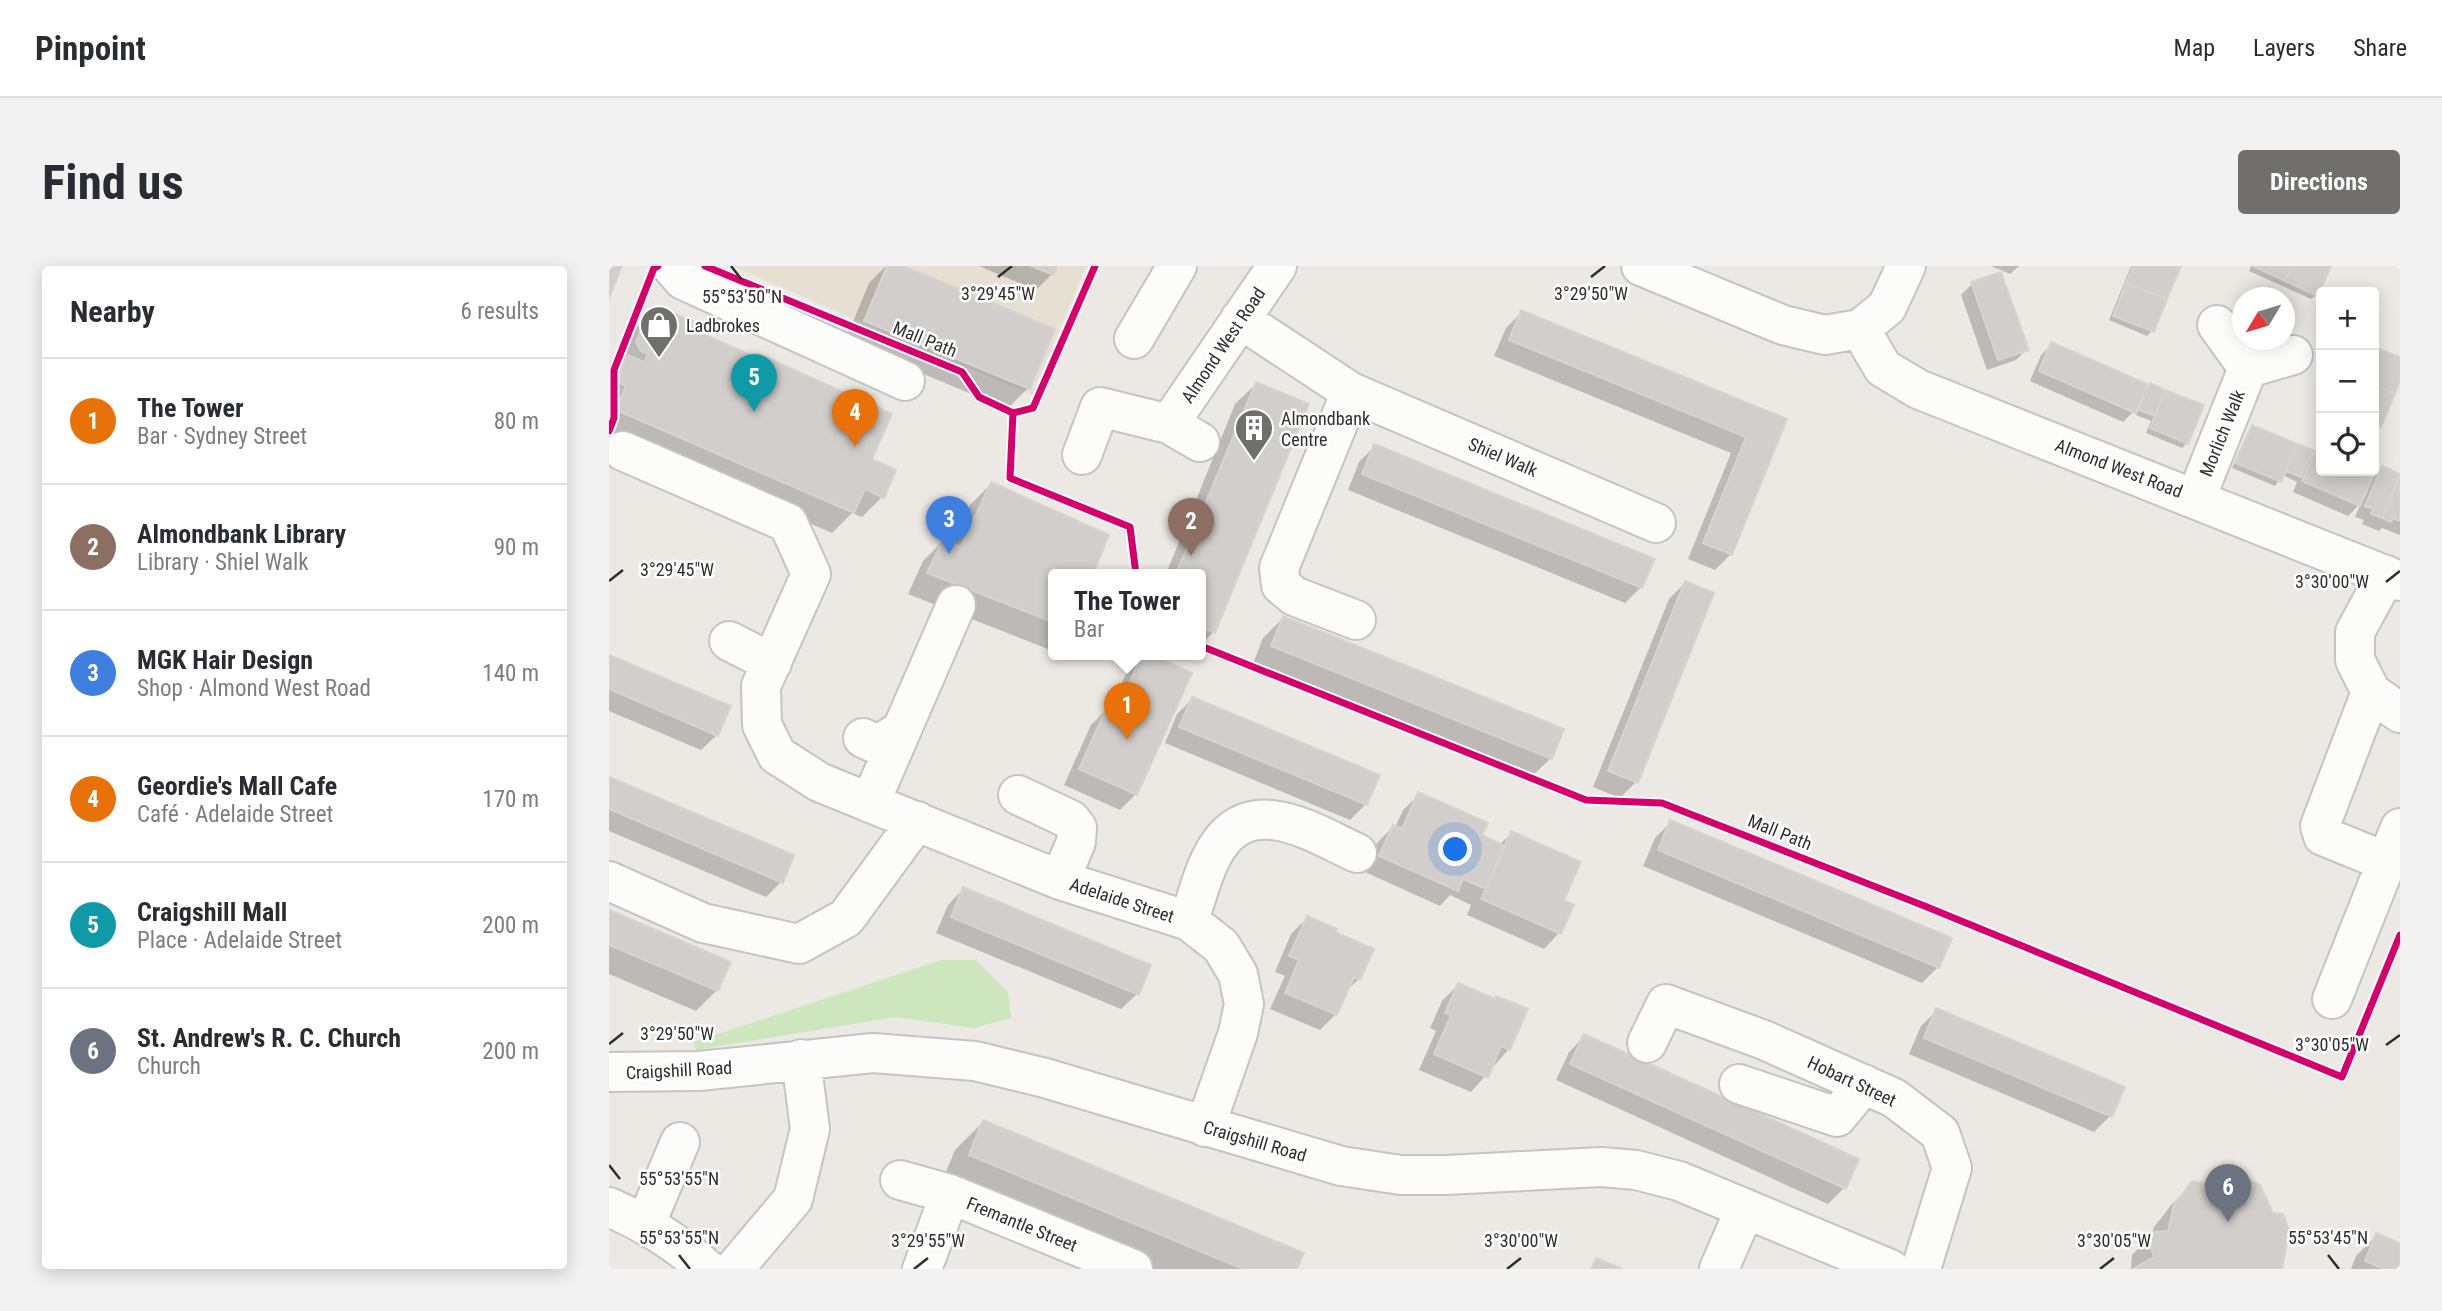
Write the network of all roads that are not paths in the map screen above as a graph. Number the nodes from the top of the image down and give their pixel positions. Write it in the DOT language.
graph roads {
  1 [pos="671,266"];
  2 [pos="1177,266"];
  3 [pos="1641,266"];
  4 [pos="1906,266"];
  5 [pos="1273,267"];
  6 [pos="1240,319"];
  7 [pos="2217,325"];
  8 [pos="1860,330"];
  9 [pos="1133,339"];
  10 [pos="2293,355"];
  11 [pos="2248,368"];
  12 [pos="905,381"];
  13 [pos="1351,392"];
  14 [pos="623,451"];
  15 [pos="1082,454"];
  16 [pos="2196,498"];
  17 [pos="1656,523"];
  18 [pos="2393,578"];
  19 [pos="956,605"];
  20 [pos="1356,620"];
  21 [pos="729,641"];
  22 [pos="777,651"];
  23 [pos="2386,703"];
  24 [pos="901,731"];
  25 [pos="863,738"];
  26 [pos="1018,795"];
  27 [pos="870,803"];
  28 [pos="917,821"];
  29 [pos="2393,845"];
  30 [pos="1357,853"];
  31 [pos="1060,880"];
  32 [pos="609,881"];
  33 [pos="1189,921"];
  34 [pos="2332,999"];
  35 [pos="1647,1043"];
  36 [pos="801,1059"];
  37 [pos="609,1072"];
  38 [pos="1739,1084"];
  39 [pos="1864,1084"];
  40 [pos="1205,1126"];
  41 [pos="680,1142"];
  42 [pos="899,1180"];
  43 [pos="950,1194"];
  44 [pos="609,1208"];
  45 [pos="1745,1209"];
  46 [pos="646,1223"];
  47 [pos="706,1269"];
  48 [pos="734,1269"];
  49 [pos="922,1269"];
  50 [pos="1133,1269"];
  51 [pos="1719,1269"];
  52 [pos="1890,1269"];
  53 [pos="1921,1269"];
  1 -- 12 [label="street"];
  2 -- 9 [label="street"];
  3 -- 8 [label="street"];
  4 -- 8 [label="street"];
  5 -- 6 [label="street, Almond West Road"];
  6 -- 13 [label="street, Shiel Walk"];
  6 -- 15 [label="street, Almond West Road"];
  7 -- 11 [label="street, Morlich Walk"];
  8 -- 16 [label="street, Almond West Road"];
  10 -- 11 [label="street, Morlich Walk"];
  11 -- 16 [label="street, Morlich Walk"];
  13 -- 17 [label="street, Shiel Walk"];
  13 -- 20 [label="street"];
  14 -- 22 [label="street, Adelaide Street"];
  16 -- 18 [label="street, Almond West Road"];
  18 -- 23 [label="street"];
  19 -- 24 [label="street"];
  21 -- 22 [label="street"];
  22 -- 27 [label="street, Adelaide Street"];
  23 -- 29 [label="street"];
  24 -- 25 [label="street"];
  24 -- 27 [label="street"];
  26 -- 31 [label="street"];
  27 -- 28 [label="street, Adelaide Street"];
  28 -- 31 [label="street, Adelaide Street"];
  28 -- 32 [label="street"];
  29 -- 34 [label="street"];
  30 -- 33 [label="street"];
  31 -- 33 [label="street, Adelaide Street"];
  33 -- 40 [label="street, Adelaide Street"];
  35 -- 39 [label="street, Hobart Street"];
  36 -- 37 [label="street, Craigshill Road"];
  36 -- 40 [label="street, Craigshill Road"];
  36 -- 48 [label="street"];
  38 -- 39 [label="street"];
  39 -- 53 [label="street, Hobart Street"];
  40 -- 45 [label="street, Craigshill Road"];
  41 -- 46 [label="street"];
  42 -- 43 [label="street, Fremantle Street"];
  43 -- 49 [label="street, Fremantle Street"];
  43 -- 50 [label="street, Fremantle Street"];
  44 -- 46 [label="street"];
  45 -- 51 [label="street"];
  45 -- 52 [label="street, Craigshill Road"];
  46 -- 47 [label="street"];
}
